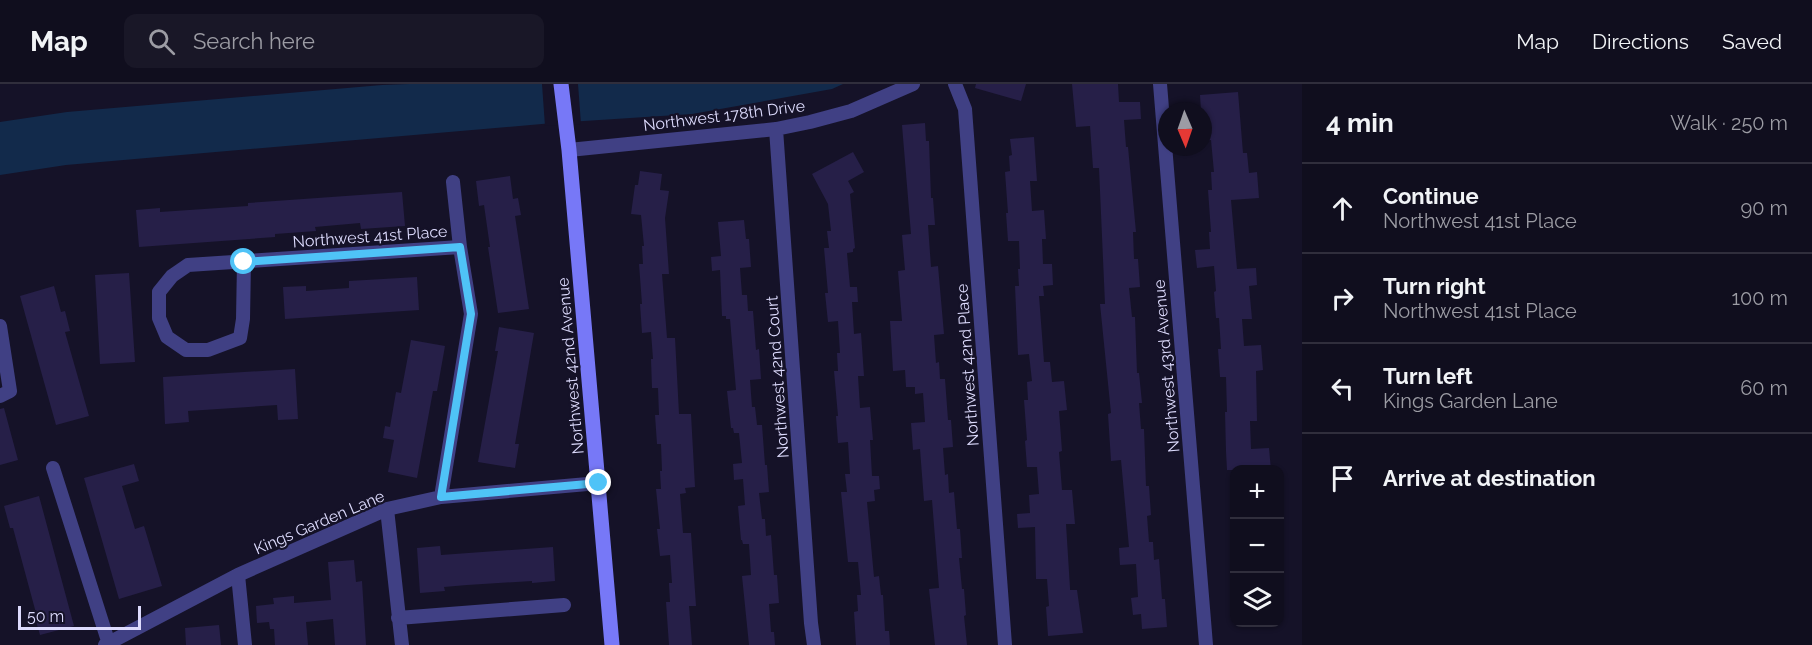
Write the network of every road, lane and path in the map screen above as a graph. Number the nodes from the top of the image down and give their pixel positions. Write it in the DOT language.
graph roads {
  1 [pos="561,84"];
  2 [pos="914,84"];
  3 [pos="955,84"];
  4 [pos="1160,84"];
  5 [pos="776,129"];
  6 [pos="569,150"];
  7 [pos="453,182"];
  8 [pos="460,247"];
  9 [pos="244,262"];
  10 [pos="0,326"];
  11 [pos="0,396"];
  12 [pos="53,468"];
  13 [pos="599,483"];
  14 [pos="441,497"];
  15 [pos="387,509"];
  16 [pos="238,574"];
  17 [pos="564,605"];
  18 [pos="398,618"];
  19 [pos="107,644"];
  20 [pos="245,645"];
  21 [pos="402,645"];
  22 [pos="612,645"];
  23 [pos="814,645"];
  24 [pos="1005,645"];
  25 [pos="1206,645"];
  1 -- 6 [label="street, Northwest 42nd Avenue"];
  2 -- 5 [label="street, Northwest 178th Drive"];
  3 -- 24 [label="street, Northwest 42nd Place"];
  4 -- 25 [label="street, Northwest 43rd Avenue"];
  5 -- 6 [label="street, Northwest 178th Drive"];
  5 -- 23 [label="street, Northwest 42nd Court"];
  6 -- 13 [label="street, Northwest 42nd Avenue"];
  7 -- 8 [label="street"];
  8 -- 9 [label="street, Northwest 41st Place"];
  8 -- 14 [label="street, Northwest 41st Place"];
  9 -- 9 [label="street, Northwest 41st Place"];
  10 -- 11 [label="street"];
  12 -- 19 [label="street"];
  13 -- 14 [label="street, Kings Garden Lane"];
  13 -- 22 [label="street, Northwest 42nd Avenue"];
  14 -- 15 [label="street, Kings Garden Lane"];
  15 -- 16 [label="street, Kings Garden Lane"];
  15 -- 18 [label="street"];
  16 -- 19 [label="street, Kings Garden Lane"];
  16 -- 20 [label="street"];
  17 -- 18 [label="street"];
  18 -- 21 [label="street"];
}
